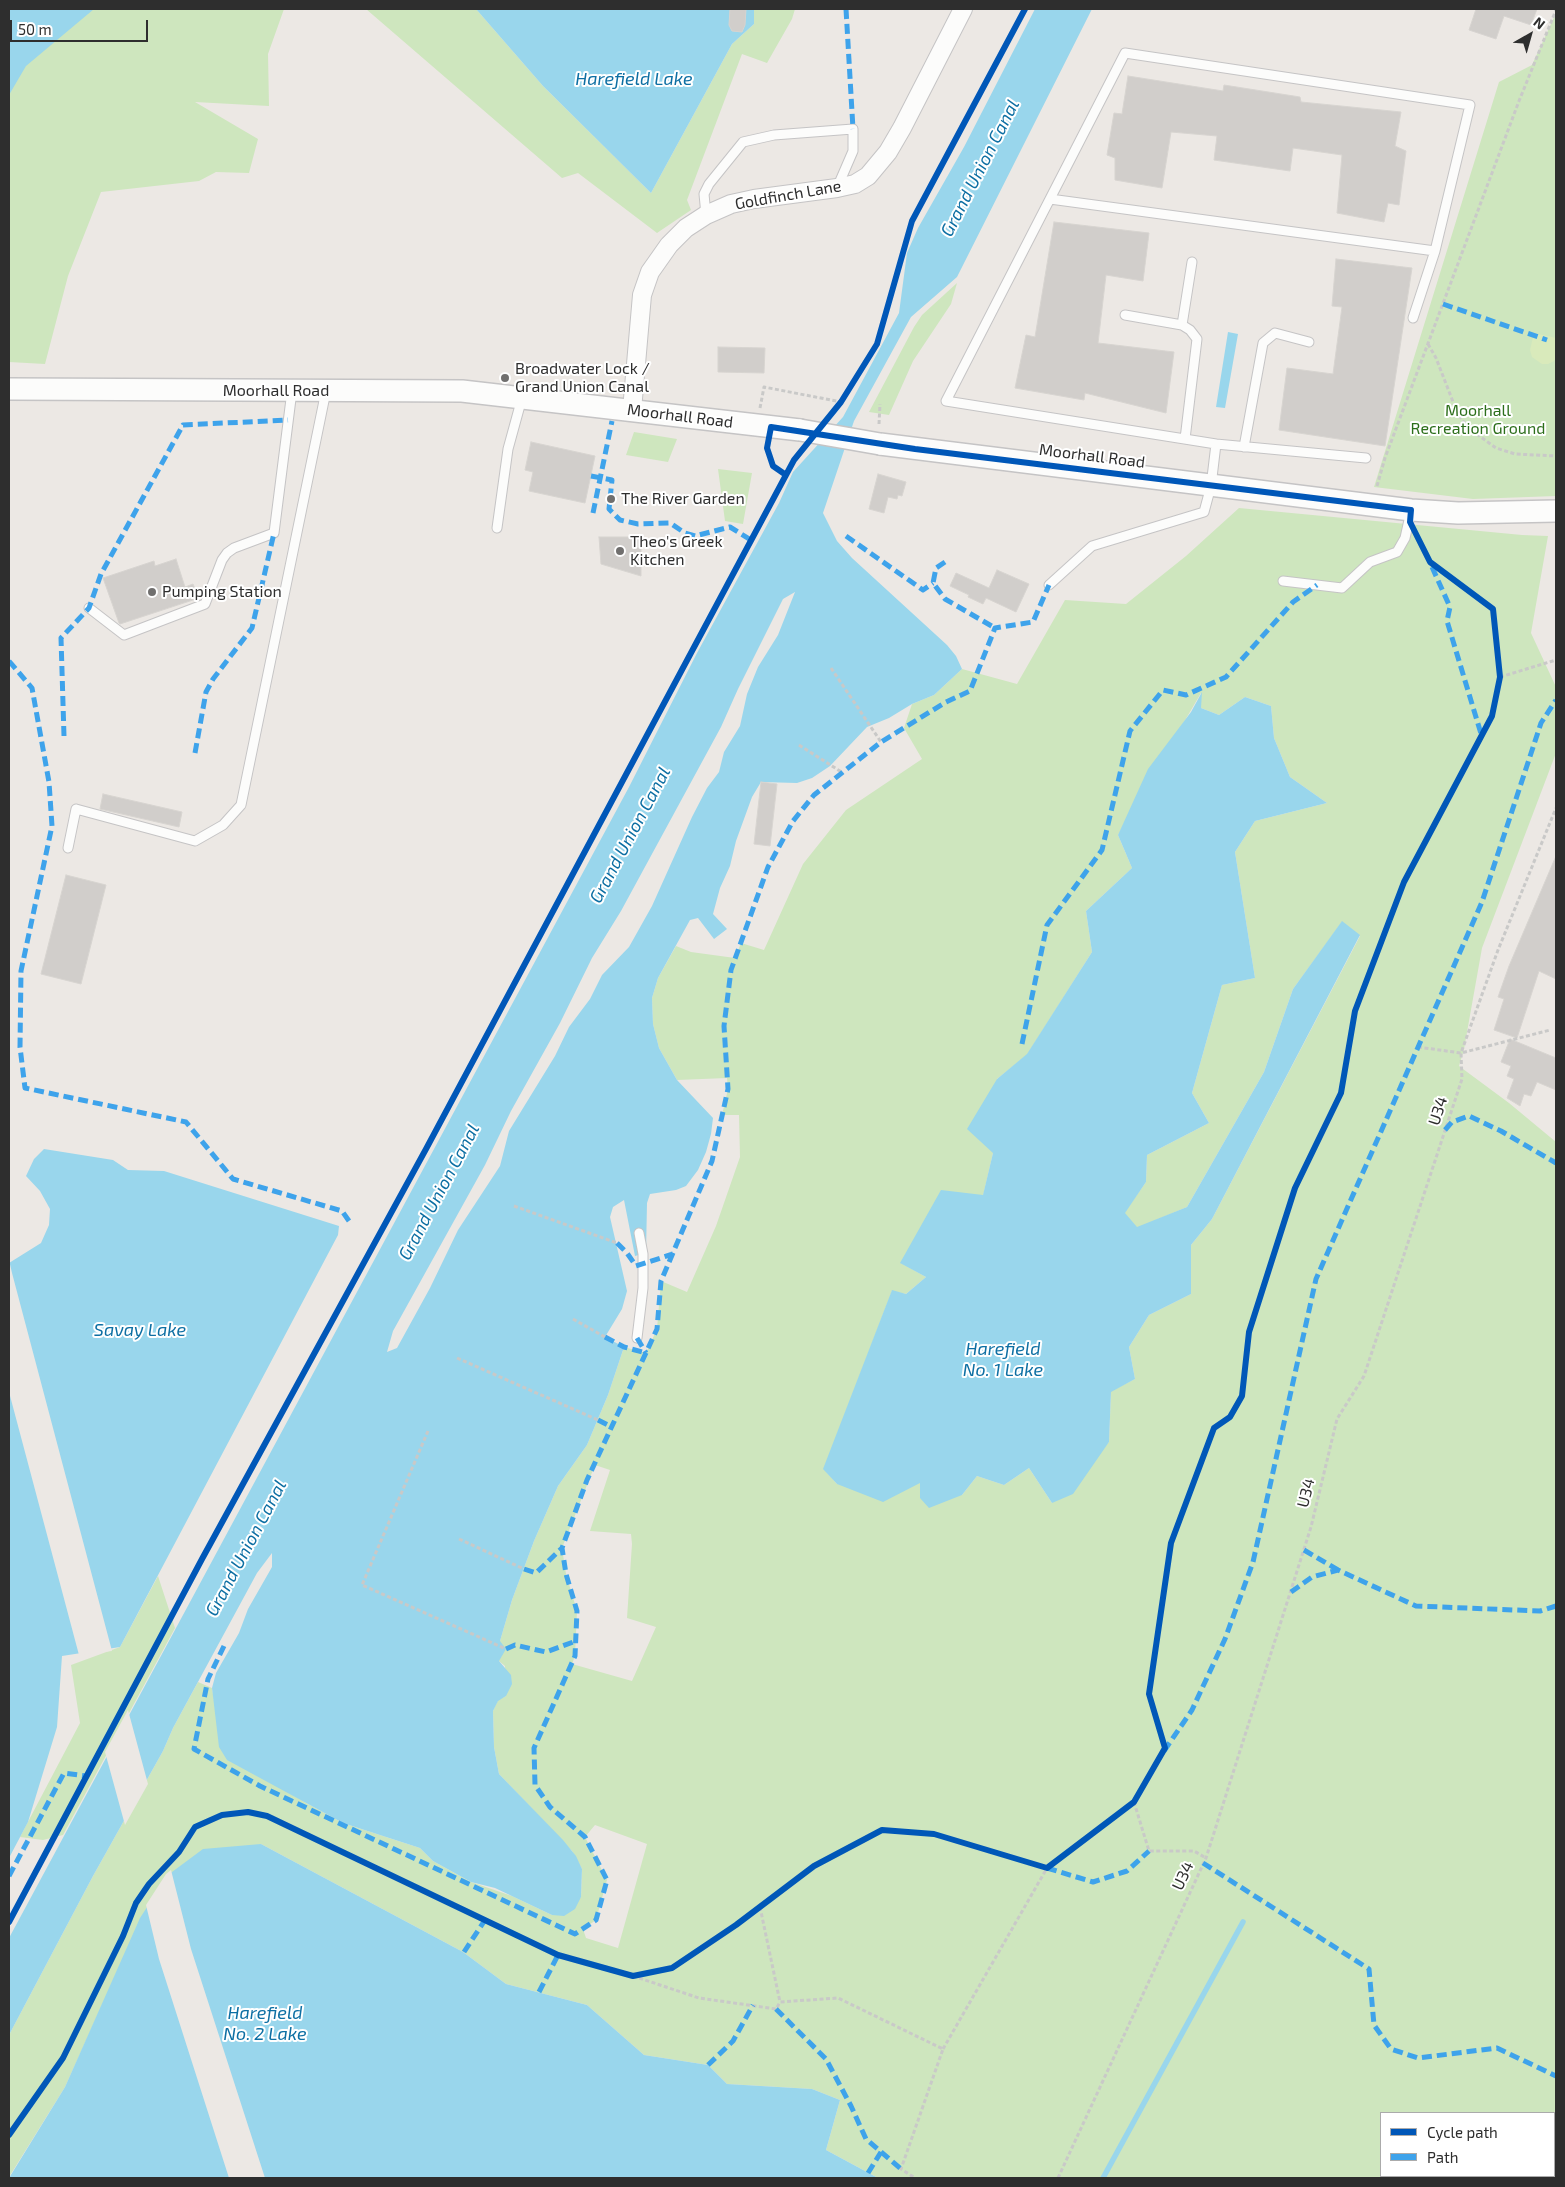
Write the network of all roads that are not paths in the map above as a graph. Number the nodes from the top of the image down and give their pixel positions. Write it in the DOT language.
graph roads {
  1 [pos="963,9"];
  2 [pos="837,188"];
  3 [pos="1050,199"];
  4 [pos="706,215"];
  5 [pos="1435,251"];
  6 [pos="1192,262"];
  7 [pos="1125,315"];
  8 [pos="1413,318"];
  9 [pos="1182,325"];
  10 [pos="1309,342"];
  11 [pos="9,390"];
  12 [pos="292,391"];
  13 [pos="326,391"];
  14 [pos="522,397"];
  15 [pos="632,410"];
  16 [pos="1185,439"];
  17 [pos="1216,444"];
  18 [pos="1244,448"];
  19 [pos="1366,458"];
  20 [pos="1211,486"];
  21 [pos="1556,511"];
  22 [pos="1410,516"];
  23 [pos="497,528"];
  24 [pos="1283,581"];
  25 [pos="1049,584"];
  26 [pos="89,608"];
  27 [pos="68,848"];
  28 [pos="639,1233"];
  29 [pos="637,1338"];
  1 -- 2 [label="street, Goldfinch Lane"];
  2 -- 4 [label="street, Goldfinch Lane"];
  2 -- 4 [label="lane"];
  3 -- 5 [label="lane"];
  3 -- 5 [label="lane"];
  3 -- 16 [label="lane"];
  4 -- 15 [label="street, Goldfinch Lane"];
  5 -- 8 [label="lane"];
  6 -- 9 [label="lane"];
  7 -- 9 [label="lane"];
  9 -- 16 [label="lane"];
  10 -- 18 [label="lane"];
  11 -- 12 [label="street, Moorhall Road"];
  12 -- 13 [label="street, Moorhall Road"];
  12 -- 26 [label="lane"];
  13 -- 14 [label="street, Moorhall Road"];
  13 -- 27 [label="lane"];
  14 -- 15 [label="street, Moorhall Road"];
  14 -- 23 [label="lane"];
  15 -- 20 [label="street, Moorhall Road, bridge"];
  16 -- 17 [label="lane"];
  17 -- 18 [label="lane"];
  17 -- 20 [label="lane"];
  18 -- 19 [label="lane"];
  20 -- 22 [label="street, Moorhall Road"];
  20 -- 25 [label="lane"];
  21 -- 22 [label="street, Moorhall Road"];
  22 -- 24 [label="lane"];
  28 -- 29 [label="lane"];
}
